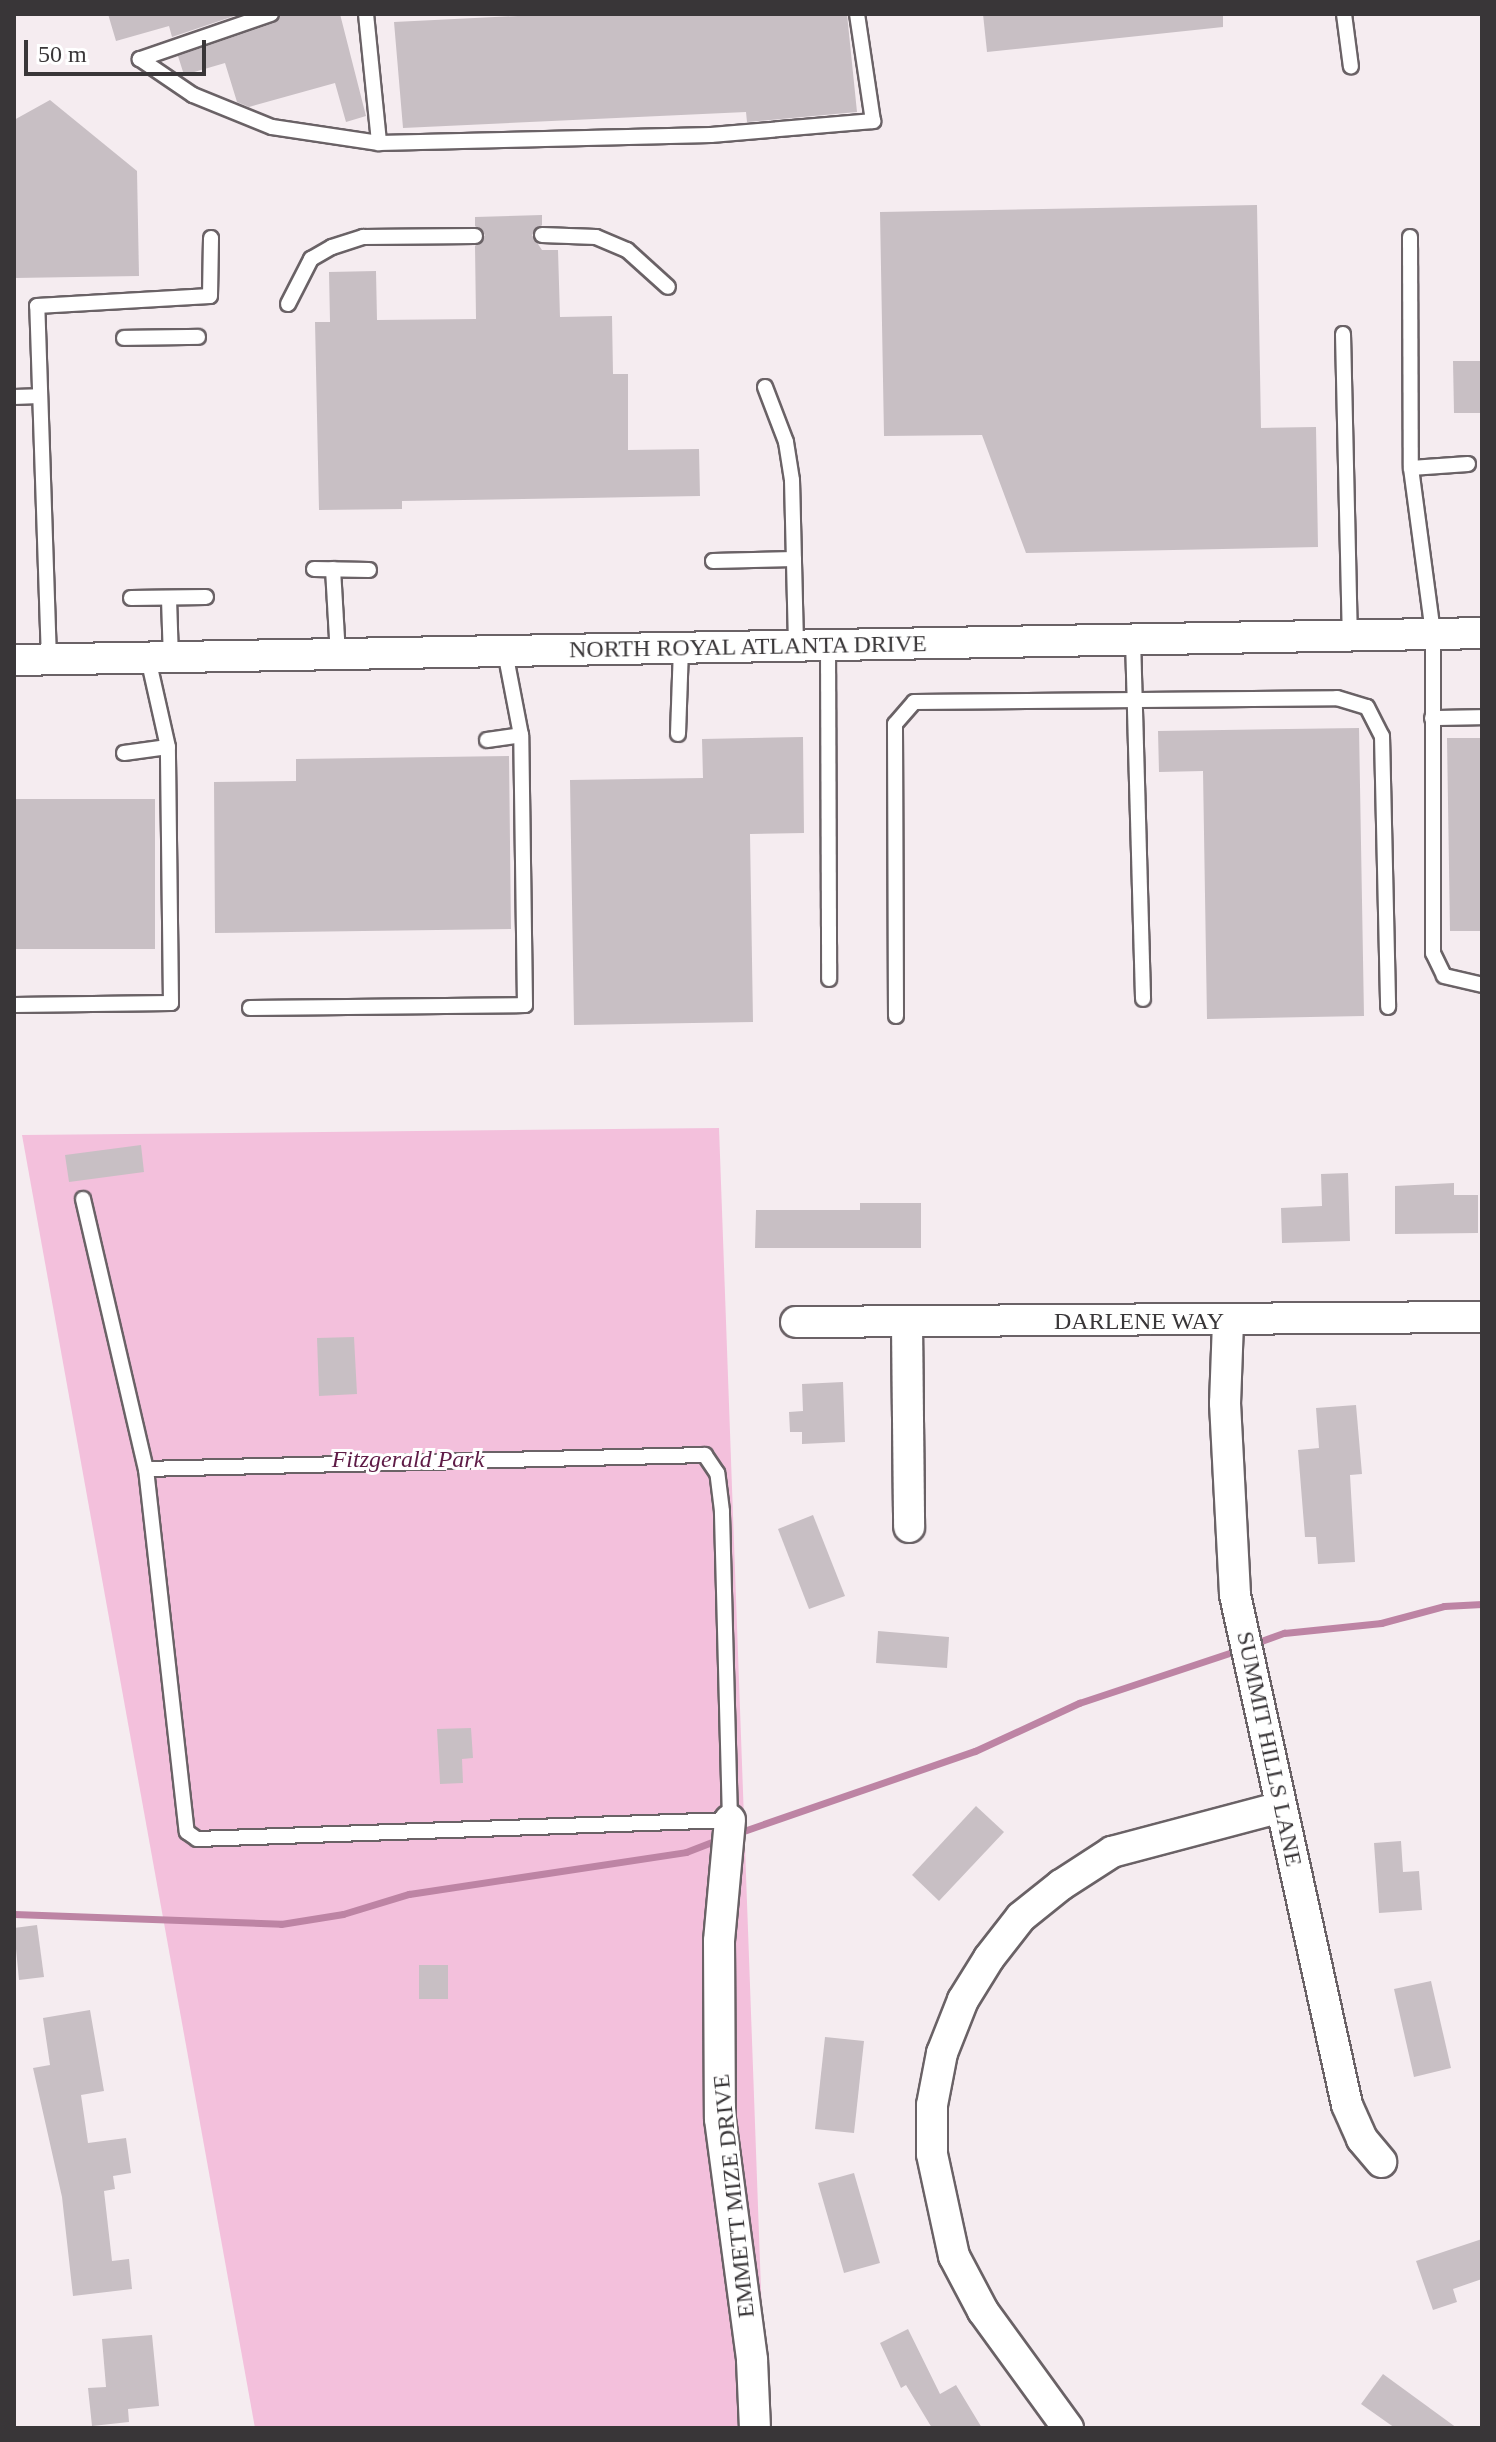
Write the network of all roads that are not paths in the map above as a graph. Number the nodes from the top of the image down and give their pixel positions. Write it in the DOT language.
graph roads {
  1 [pos="271,14"];
  2 [pos="366,14"];
  3 [pos="857,14"];
  4 [pos="1344,14"];
  5 [pos="1351,67"];
  6 [pos="379,143"];
  7 [pos="542,235"];
  8 [pos="475,236"];
  9 [pos="1410,237"];
  10 [pos="211,238"];
  11 [pos="668,287"];
  12 [pos="288,304"];
  13 [pos="1343,334"];
  14 [pos="198,337"];
  15 [pos="124,338"];
  16 [pos="765,387"];
  17 [pos="39,396"];
  18 [pos="14,397"];
  19 [pos="1468,464"];
  20 [pos="1411,468"];
  21 [pos="794,559"];
  22 [pos="713,561"];
  23 [pos="314,569"];
  24 [pos="333,569"];
  25 [pos="369,570"];
  26 [pos="206,597"];
  27 [pos="131,598"];
  28 [pos="169,599"];
  29 [pos="1433,633"];
  30 [pos="1482,633"];
  31 [pos="1350,634"];
  32 [pos="1133,639"];
  33 [pos="828,645"];
  34 [pos="796,646"];
  35 [pos="681,648"];
  36 [pos="505,652"];
  37 [pos="338,655"];
  38 [pos="160,658"];
  39 [pos="14,660"];
  40 [pos="49,660"];
  41 [pos="1135,699"];
  42 [pos="1482,717"];
  43 [pos="1432,718"];
  44 [pos="678,734"];
  45 [pos="521,735"];
  46 [pos="487,740"];
  47 [pos="168,747"];
  48 [pos="124,753"];
  49 [pos="829,979"];
  50 [pos="1482,985"];
  51 [pos="1143,999"];
  52 [pos="14,1005"];
  53 [pos="1388,1007"];
  54 [pos="250,1008"];
  55 [pos="896,1016"];
  56 [pos="83,1199"];
  57 [pos="1482,1317"];
  58 [pos="796,1322"];
  59 [pos="1228,1322"];
  60 [pos="907,1324"];
  61 [pos="146,1469"];
  62 [pos="909,1527"];
  63 [pos="1281,1807"];
  64 [pos="730,1820"];
  65 [pos="1381,2162"];
  66 [pos="755,2428"];
  67 [pos="1068,2428"];
  1 -- 6 [label="lane"];
  2 -- 6 [label="lane"];
  3 -- 6 [label="lane"];
  4 -- 5 [label="lane"];
  7 -- 11 [label="lane"];
  8 -- 12 [label="lane"];
  9 -- 20 [label="lane"];
  10 -- 17 [label="lane"];
  13 -- 31 [label="lane"];
  14 -- 15 [label="lane"];
  16 -- 21 [label="lane"];
  17 -- 18 [label="lane"];
  17 -- 40 [label="lane"];
  19 -- 20 [label="lane"];
  20 -- 29 [label="lane"];
  21 -- 22 [label="lane"];
  21 -- 34 [label="lane"];
  23 -- 24 [label="lane"];
  24 -- 25 [label="lane"];
  24 -- 37 [label="lane"];
  26 -- 28 [label="lane"];
  27 -- 28 [label="lane"];
  28 -- 38 [label="lane"];
  29 -- 30 [label="street, NORTH ROYAL ATLANTA DRIVE"];
  29 -- 31 [label="street, NORTH ROYAL ATLANTA DRIVE"];
  29 -- 43 [label="lane"];
  31 -- 32 [label="street, NORTH ROYAL ATLANTA DRIVE"];
  32 -- 33 [label="street, NORTH ROYAL ATLANTA DRIVE"];
  32 -- 41 [label="lane"];
  33 -- 34 [label="street, NORTH ROYAL ATLANTA DRIVE"];
  33 -- 49 [label="lane"];
  34 -- 35 [label="street, NORTH ROYAL ATLANTA DRIVE"];
  35 -- 36 [label="street, NORTH ROYAL ATLANTA DRIVE"];
  35 -- 44 [label="lane"];
  36 -- 37 [label="street, NORTH ROYAL ATLANTA DRIVE"];
  36 -- 45 [label="lane"];
  37 -- 38 [label="street, NORTH ROYAL ATLANTA DRIVE"];
  38 -- 40 [label="street, NORTH ROYAL ATLANTA DRIVE"];
  38 -- 47 [label="lane"];
  39 -- 40 [label="street, NORTH ROYAL ATLANTA DRIVE"];
  41 -- 51 [label="lane"];
  41 -- 53 [label="lane"];
  41 -- 55 [label="lane"];
  42 -- 43 [label="lane"];
  43 -- 50 [label="lane"];
  45 -- 46 [label="lane"];
  45 -- 54 [label="lane"];
  47 -- 48 [label="lane"];
  47 -- 52 [label="lane"];
  56 -- 61 [label="lane"];
  57 -- 59 [label="street, DARLENE WAY"];
  58 -- 60 [label="street, DARLENE WAY"];
  59 -- 60 [label="street, DARLENE WAY"];
  59 -- 63 [label="street, SUMMIT HILLS LANE"];
  60 -- 62 [label="street"];
  61 -- 64 [label="lane"];
  61 -- 64 [label="lane"];
  63 -- 65 [label="street, SUMMIT HILLS LANE"];
  63 -- 67 [label="street"];
  64 -- 66 [label="street, EMMETT MIZE DRIVE"];
}
